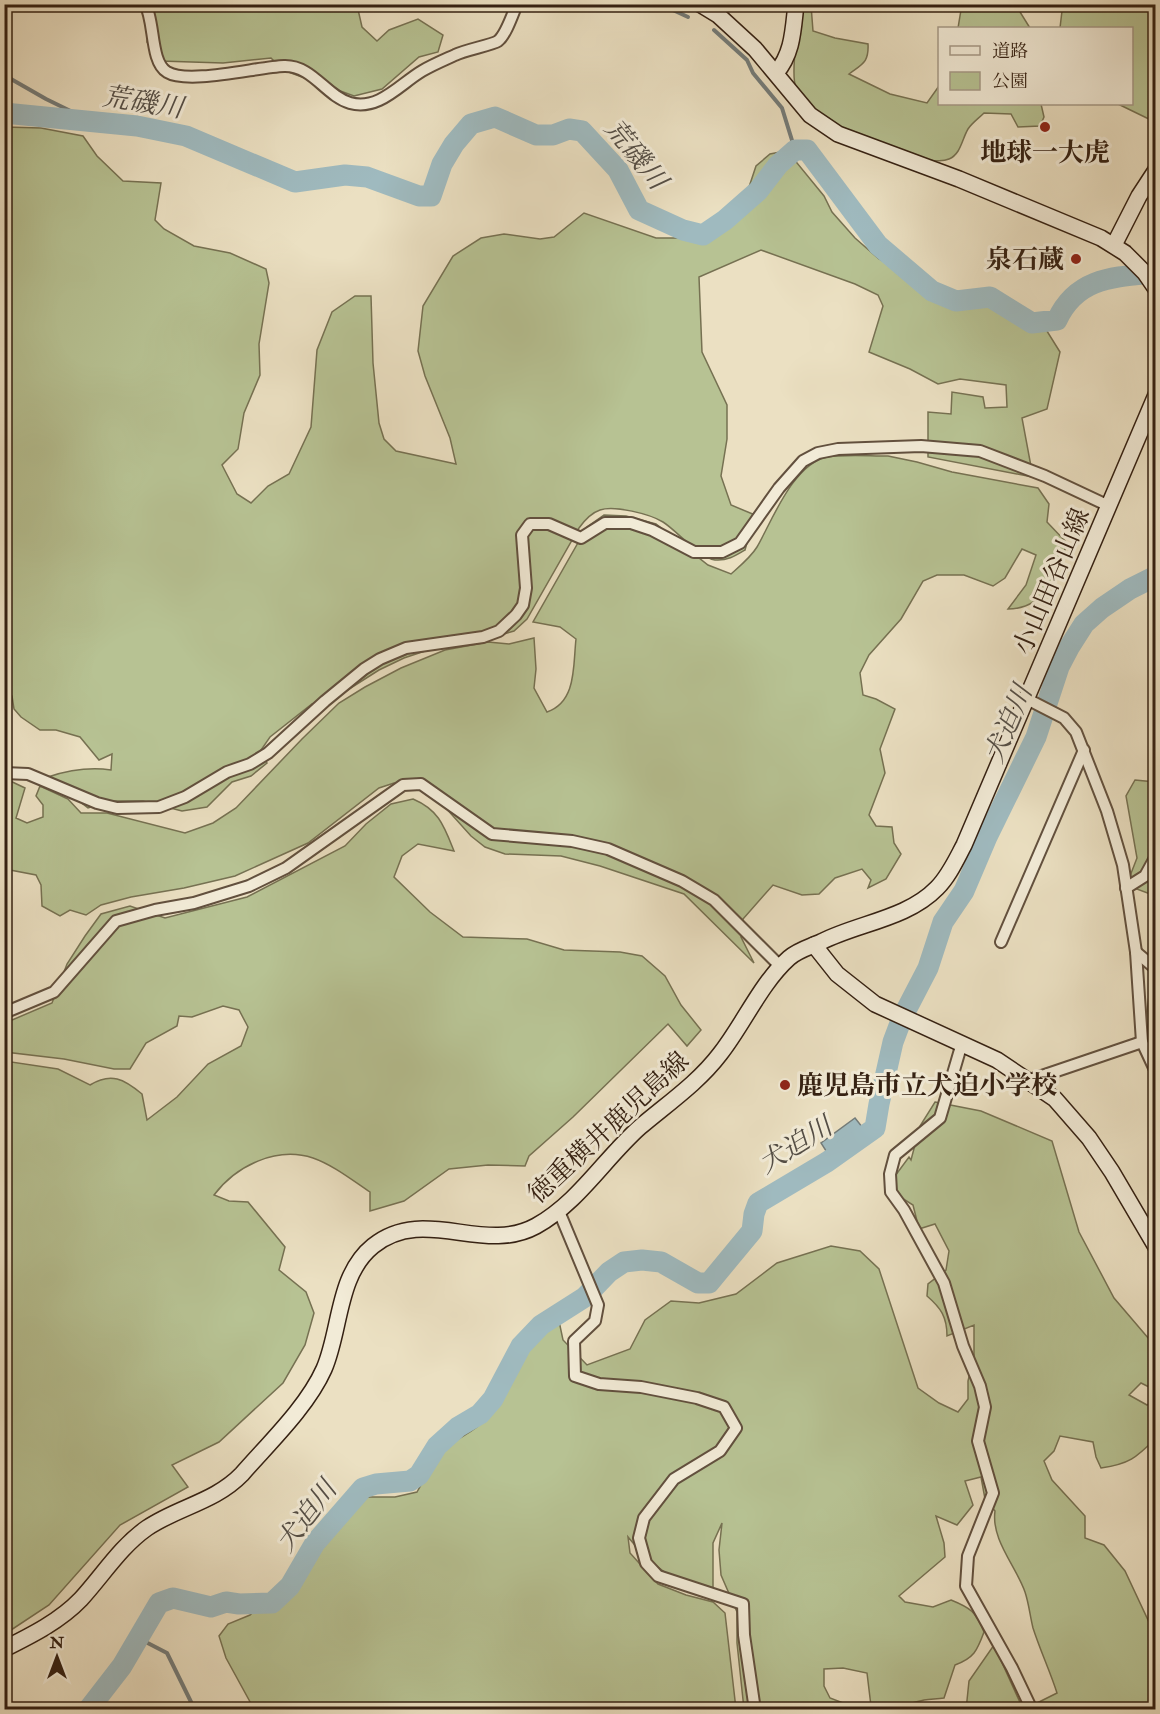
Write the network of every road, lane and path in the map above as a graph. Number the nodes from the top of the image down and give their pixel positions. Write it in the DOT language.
graph roads {
  1 [pos="145,4"];
  2 [pos="517,4"];
  3 [pos="700,4"];
  4 [pos="796,4"];
  5 [pos="776,73"];
  6 [pos="1155,170"];
  7 [pos="1114,245"];
  8 [pos="1154,286"];
  9 [pos="1155,395"];
  10 [pos="1109,506"];
  11 [pos="1027,699"];
  12 [pos="1084,750"];
  13 [pos="4,773"];
  14 [pos="1155,856"];
  15 [pos="1126,888"];
  16 [pos="1001,942"];
  17 [pos="814,945"];
  18 [pos="1136,952"];
  19 [pos="781,967"];
  20 [pos="1155,969"];
  21 [pos="4,1013"];
  22 [pos="1142,1042"];
  23 [pos="962,1043"];
  24 [pos="1155,1072"];
  25 [pos="1030,1080"];
  26 [pos="558,1209"];
  27 [pos="1155,1247"];
  28 [pos="4,1649"];
  29 [pos="754,1710"];
  30 [pos="1032,1710"];
  1 -- 2 [label="street"];
  3 -- 5 [label="main road"];
  4 -- 5 [label="main road"];
  5 -- 7 [label="main road"];
  6 -- 7 [label="main road"];
  7 -- 8 [label="main road"];
  9 -- 10 [label="main road, 小山田谷山線"];
  10 -- 11 [label="main road, 小山田谷山線"];
  10 -- 13 [label="street"];
  11 -- 12 [label="street"];
  11 -- 17 [label="main road, 小山田谷山線"];
  12 -- 15 [label="street"];
  12 -- 16 [label="street"];
  14 -- 15 [label="street"];
  15 -- 18 [label="street"];
  17 -- 19 [label="main road, 徳重横井鹿児島線"];
  17 -- 23 [label="main road"];
  18 -- 20 [label="street"];
  18 -- 22 [label="street"];
  19 -- 21 [label="street"];
  19 -- 26 [label="main road, 徳重横井鹿児島線"];
  22 -- 24 [label="street"];
  22 -- 25 [label="street"];
  23 -- 25 [label="main road"];
  23 -- 30 [label="street"];
  25 -- 27 [label="main road"];
  26 -- 28 [label="main road, 徳重横井鹿児島線"];
  26 -- 29 [label="street"];
}
